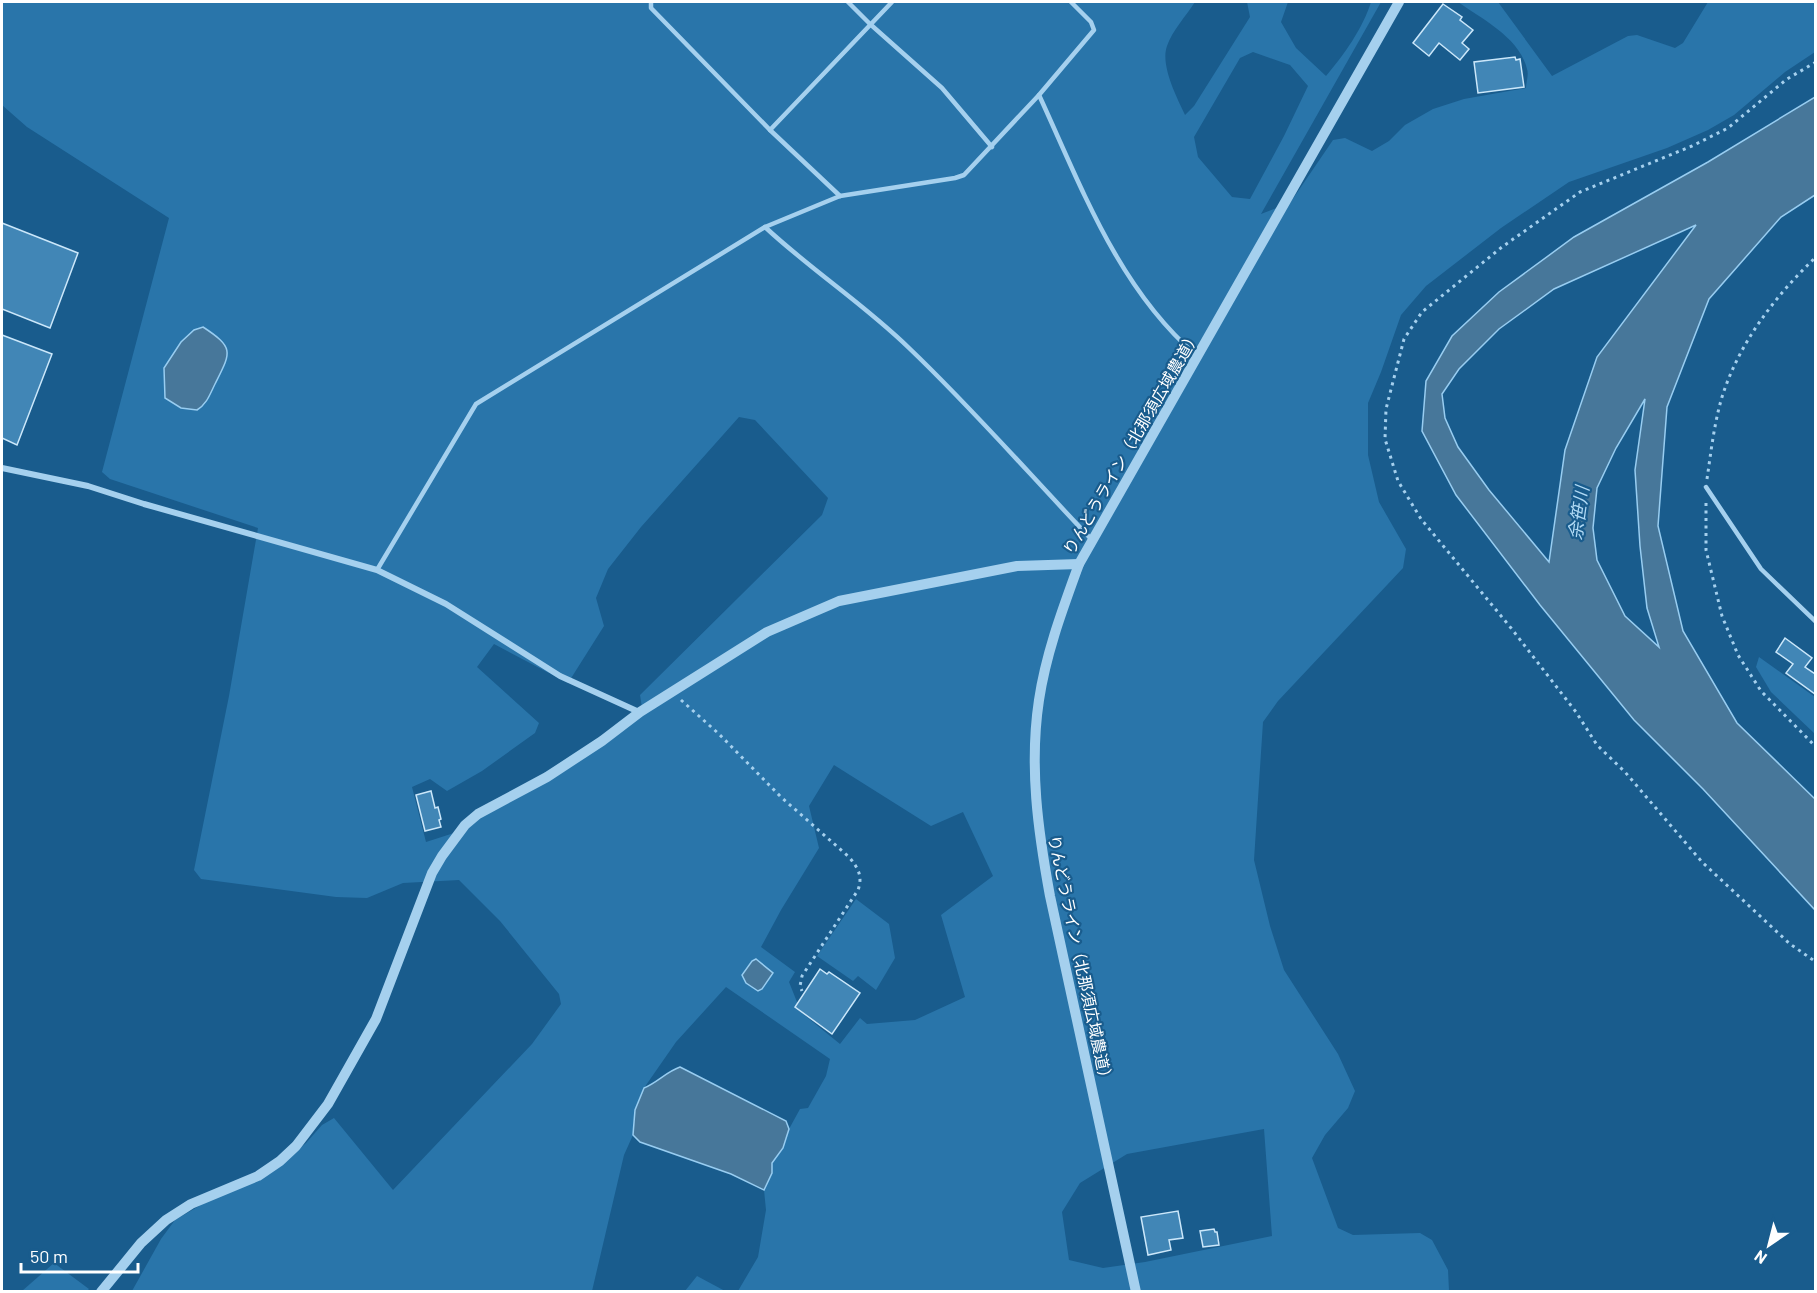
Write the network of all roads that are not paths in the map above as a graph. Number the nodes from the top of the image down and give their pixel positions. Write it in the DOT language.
graph roads {
  1 [pos="651,2"];
  2 [pos="848,2"];
  3 [pos="892,2"];
  4 [pos="1071,2"];
  5 [pos="1399,2"];
  6 [pos="870,24"];
  7 [pos="1039,95"];
  8 [pos="770,130"];
  9 [pos="992,147"];
  10 [pos="840,196"];
  11 [pos="765,227"];
  12 [pos="1197,356"];
  13 [pos="2,468"];
  14 [pos="1706,487"];
  15 [pos="1092,540"];
  16 [pos="1078,564"];
  17 [pos="377,570"];
  18 [pos="1815,622"];
  19 [pos="640,712"];
  20 [pos="101,1292"];
  21 [pos="1136,1292"];
  1 -- 8 [label="lane"];
  2 -- 6 [label="lane"];
  3 -- 6 [label="lane"];
  4 -- 7 [label="lane"];
  5 -- 12 [label="street, りんどうライン（北那須広域農道）"];
  6 -- 8 [label="lane"];
  6 -- 9 [label="lane"];
  7 -- 9 [label="lane"];
  7 -- 12 [label="lane"];
  8 -- 10 [label="lane"];
  9 -- 10 [label="lane"];
  10 -- 11 [label="lane"];
  11 -- 15 [label="lane"];
  11 -- 17 [label="lane"];
  12 -- 15 [label="street, りんどうライン（北那須広域農道）"];
  13 -- 17 [label="street"];
  14 -- 18 [label="lane"];
  15 -- 16 [label="street, りんどうライン（北那須広域農道）"];
  16 -- 19 [label="street"];
  16 -- 21 [label="street, りんどうライン（北那須広域農道）"];
  17 -- 19 [label="street"];
  19 -- 20 [label="street"];
}
